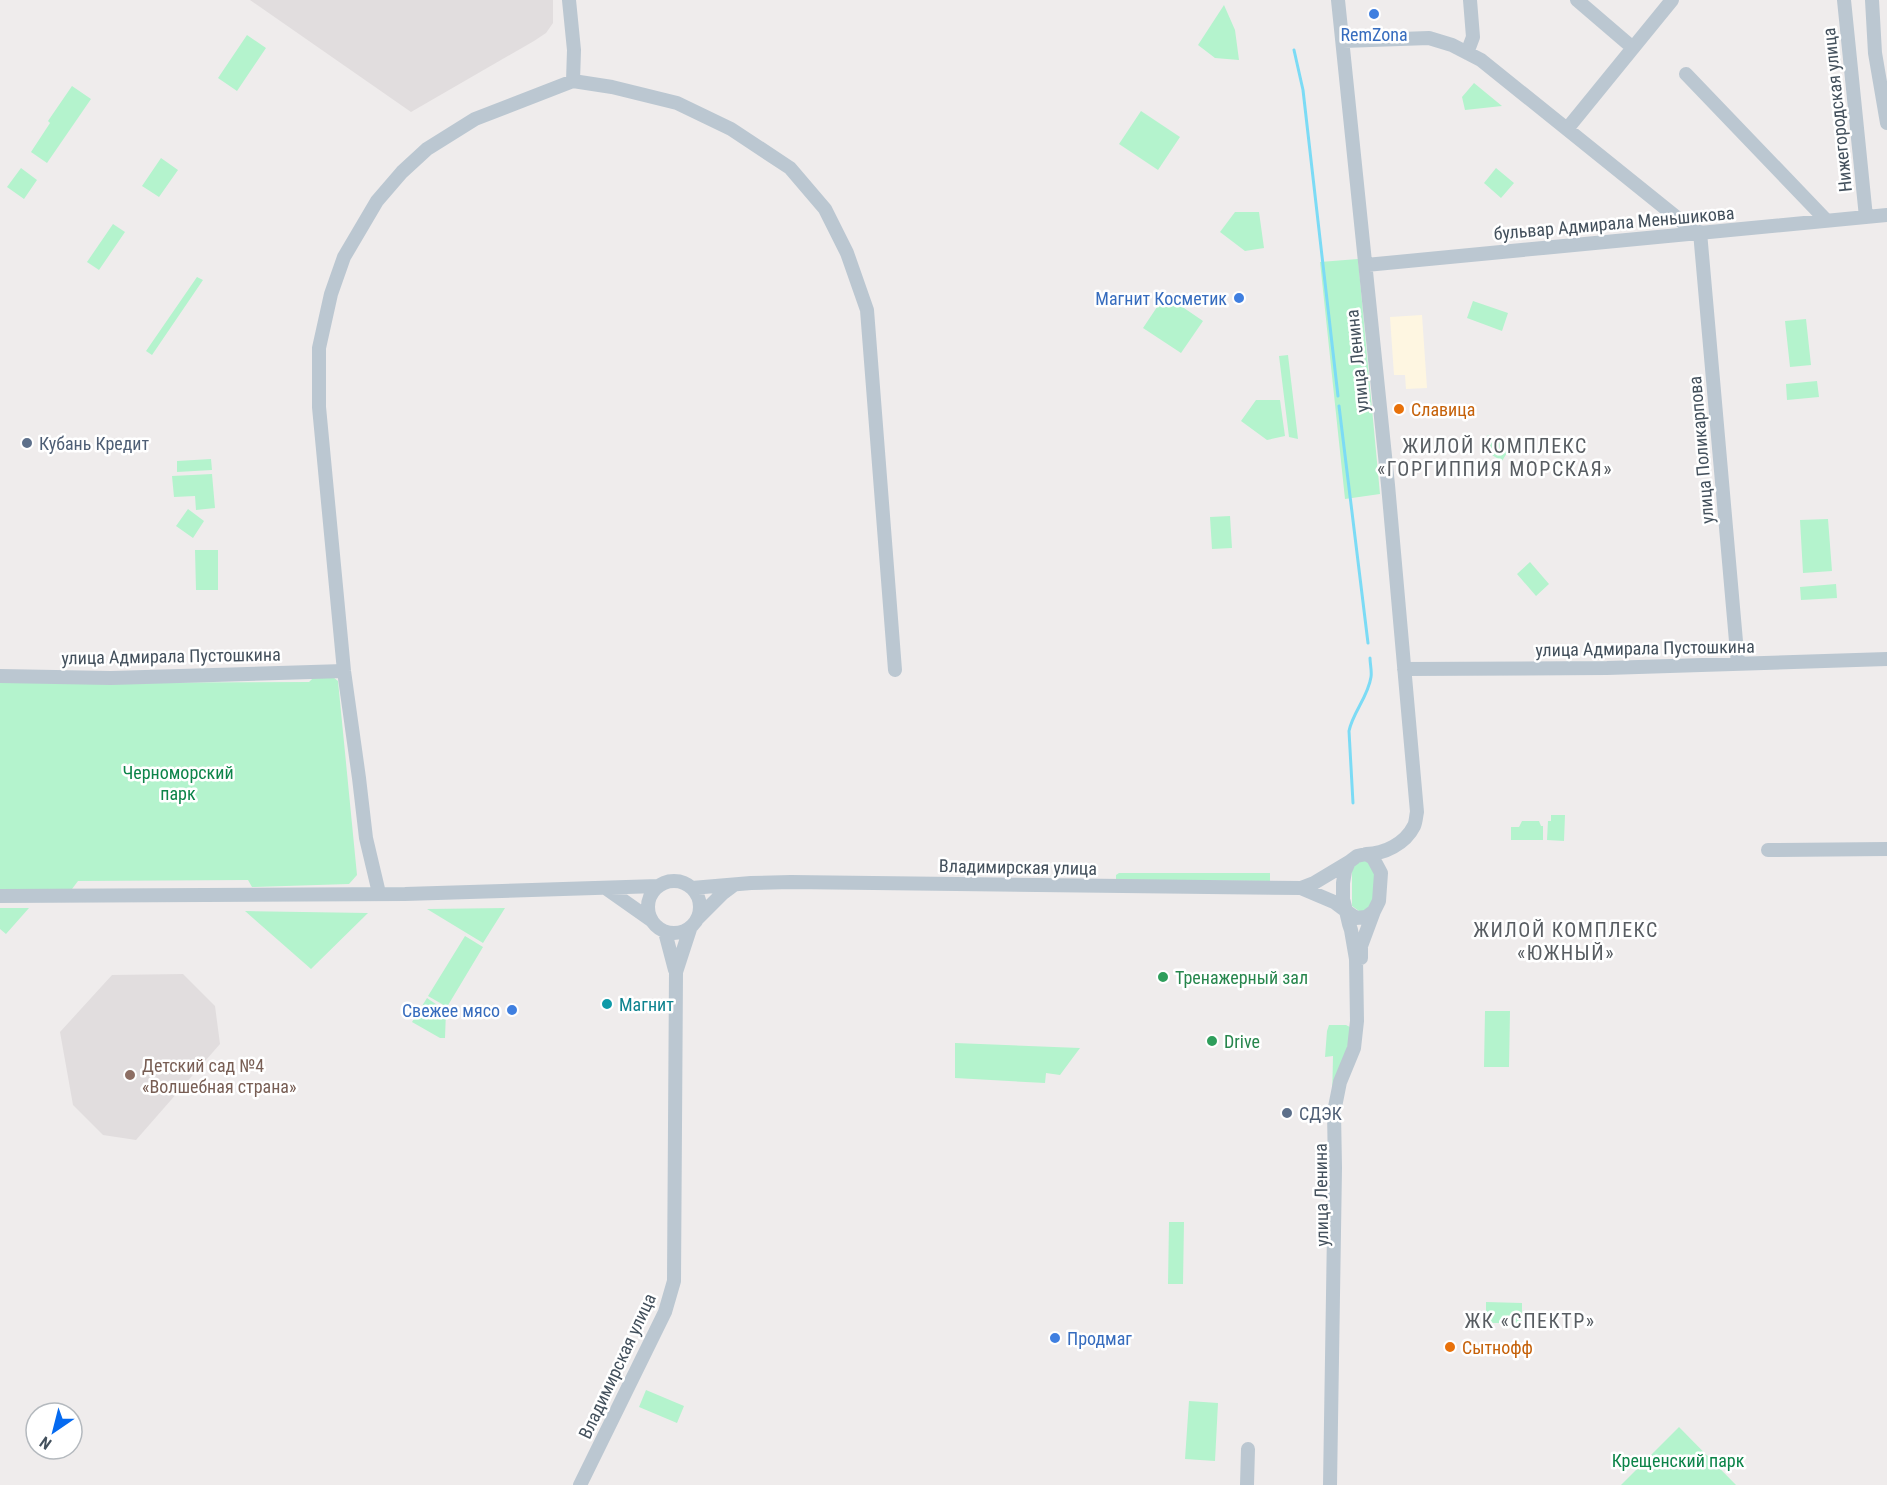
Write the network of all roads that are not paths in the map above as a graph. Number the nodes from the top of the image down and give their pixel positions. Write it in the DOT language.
graph roads {
  1 [pos="569,0"];
  2 [pos="1338,0"];
  3 [pos="1470,0"];
  4 [pos="1577,0"];
  5 [pos="1672,0"];
  6 [pos="1844,0"];
  7 [pos="1872,0"];
  8 [pos="1343,41"];
  9 [pos="1633,48"];
  10 [pos="1467,53"];
  11 [pos="1686,74"];
  12 [pos="573,81"];
  13 [pos="1887,123"];
  14 [pos="1568,129"];
  15 [pos="1887,215"];
  16 [pos="1866,217"];
  17 [pos="1827,220"];
  18 [pos="1698,233"];
  19 [pos="1365,264"];
  20 [pos="1887,659"];
  21 [pos="1738,664"];
  22 [pos="1404,669"];
  23 [pos="895,670"];
  24 [pos="344,671"];
  25 [pos="0,676"];
  26 [pos="1887,849"];
  27 [pos="1387,850"];
  28 [pos="1768,850"];
  29 [pos="1366,854"];
  30 [pos="1349,862"];
  31 [pos="1381,873"];
  32 [pos="735,885"];
  33 [pos="658,886"];
  34 [pos="692,888"];
  35 [pos="1301,888"];
  36 [pos="607,889"];
  37 [pos="379,893"];
  38 [pos="0,896"];
  39 [pos="1346,911"];
  40 [pos="1374,911"];
  41 [pos="651,920"];
  42 [pos="694,924"];
  43 [pos="665,932"];
  44 [pos="676,972"];
  45 [pos="1248,1449"];
  46 [pos="580,1485"];
  47 [pos="1247,1485"];
  48 [pos="1330,1485"];
  49 [pos="1339,1485"];
  1 -- 12 [label="street"];
  2 -- 8 [label="street, улица Ленина"];
  3 -- 10 [label="street"];
  4 -- 9 [label="street"];
  5 -- 9 [label="street"];
  6 -- 16 [label="street, Нижегородская улица"];
  7 -- 13 [label="street"];
  8 -- 10 [label="street"];
  8 -- 19 [label="street, улица Ленина"];
  9 -- 14 [label="street"];
  10 -- 14 [label="street"];
  11 -- 17 [label="street"];
  12 -- 23 [label="street"];
  12 -- 24 [label="street"];
  14 -- 18 [label="street"];
  15 -- 16 [label="street, бульвар Адмирала Меньшикова"];
  16 -- 17 [label="street, бульвар Адмирала Меньшикова"];
  17 -- 18 [label="street, бульвар Адмирала Меньшикова"];
  18 -- 19 [label="street, бульвар Адмирала Меньшикова"];
  18 -- 21 [label="street, улица Поликарпова"];
  19 -- 22 [label="street, улица Ленина"];
  20 -- 21 [label="street, улица Адмирала Пустошкина"];
  21 -- 22 [label="street, улица Адмирала Пустошкина"];
  22 -- 27 [label="street, улица Ленина"];
  24 -- 25 [label="street, улица Адмирала Пустошкина"];
  24 -- 37 [label="street"];
  26 -- 28 [label="street"];
  27 -- 29 [label="street, Владимирская улица"];
  27 -- 31 [label="street"];
  29 -- 30 [label="street, Владимирская улица"];
  29 -- 31 [label="street"];
  30 -- 35 [label="street, Владимирская улица"];
  30 -- 39 [label="street"];
  31 -- 40 [label="street"];
  32 -- 34 [label="street, Владимирская улица"];
  32 -- 35 [label="street, Владимирская улица"];
  32 -- 42 [label="street, Владимирская улица"];
  33 -- 34 [label="street"];
  33 -- 36 [label="street"];
  33 -- 41 [label="street"];
  34 -- 42 [label="street"];
  35 -- 39 [label="street, Владимирская улица"];
  36 -- 37 [label="street"];
  36 -- 41 [label="street"];
  37 -- 38 [label="street"];
  39 -- 40 [label="street, Владимирская улица"];
  39 -- 48 [label="street, улица Ленина"];
  40 -- 49 [label="street, улица Ленина"];
  41 -- 43 [label="street"];
  42 -- 43 [label="street"];
  42 -- 44 [label="street, Владимирская улица"];
  43 -- 44 [label="street, Владимирская улица"];
  44 -- 46 [label="street, Владимирская улица"];
  45 -- 47 [label="street"];
}
